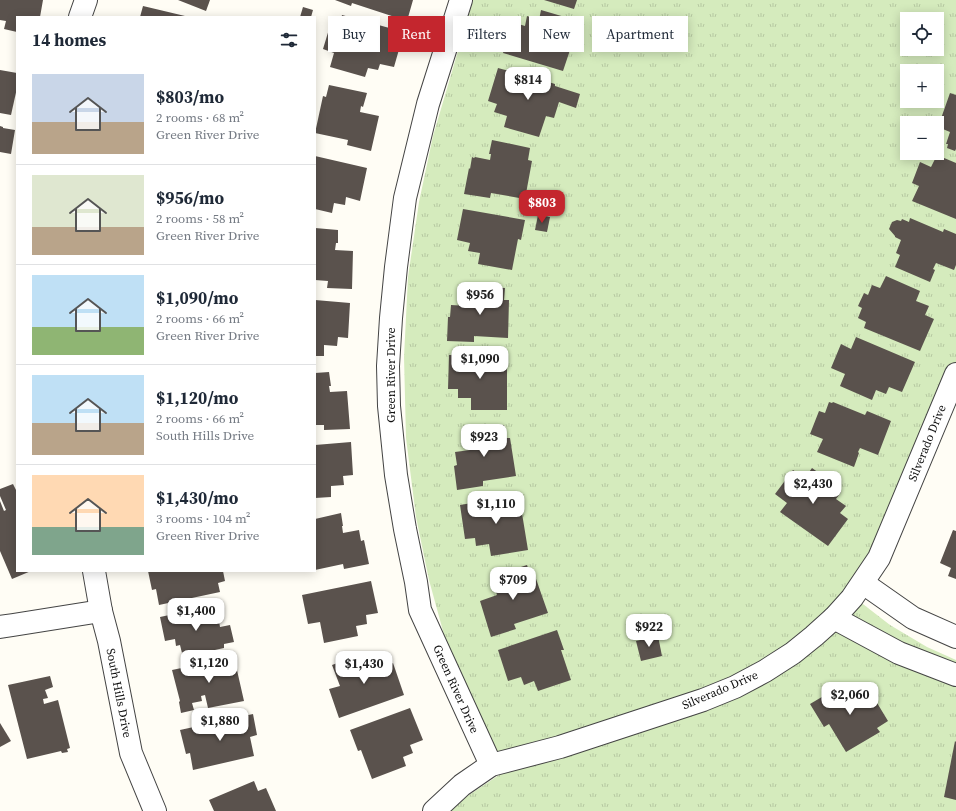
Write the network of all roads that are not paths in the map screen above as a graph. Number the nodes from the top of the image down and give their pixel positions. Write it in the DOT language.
graph roads {
  1 [pos="86,0"];
  2 [pos="460,0"];
  3 [pos="80,16"];
  4 [pos="956,374"];
  5 [pos="94,572"];
  6 [pos="863,583"];
  7 [pos="101,611"];
  8 [pos="834,618"];
  9 [pos="0,627"];
  10 [pos="956,637"];
  11 [pos="956,675"];
  12 [pos="491,765"];
  13 [pos="155,811"];
  14 [pos="434,811"];
  1 -- 3 [label="street"];
  2 -- 12 [label="street, Green River Drive"];
  4 -- 6 [label="street, Silverado Drive"];
  5 -- 7 [label="street, South Hills Drive"];
  6 -- 8 [label="street, Silverado Drive"];
  6 -- 10 [label="street"];
  7 -- 9 [label="street"];
  7 -- 13 [label="street, South Hills Drive"];
  8 -- 11 [label="street"];
  8 -- 12 [label="street, Silverado Drive"];
  12 -- 14 [label="street, Silverado Drive"];
}
